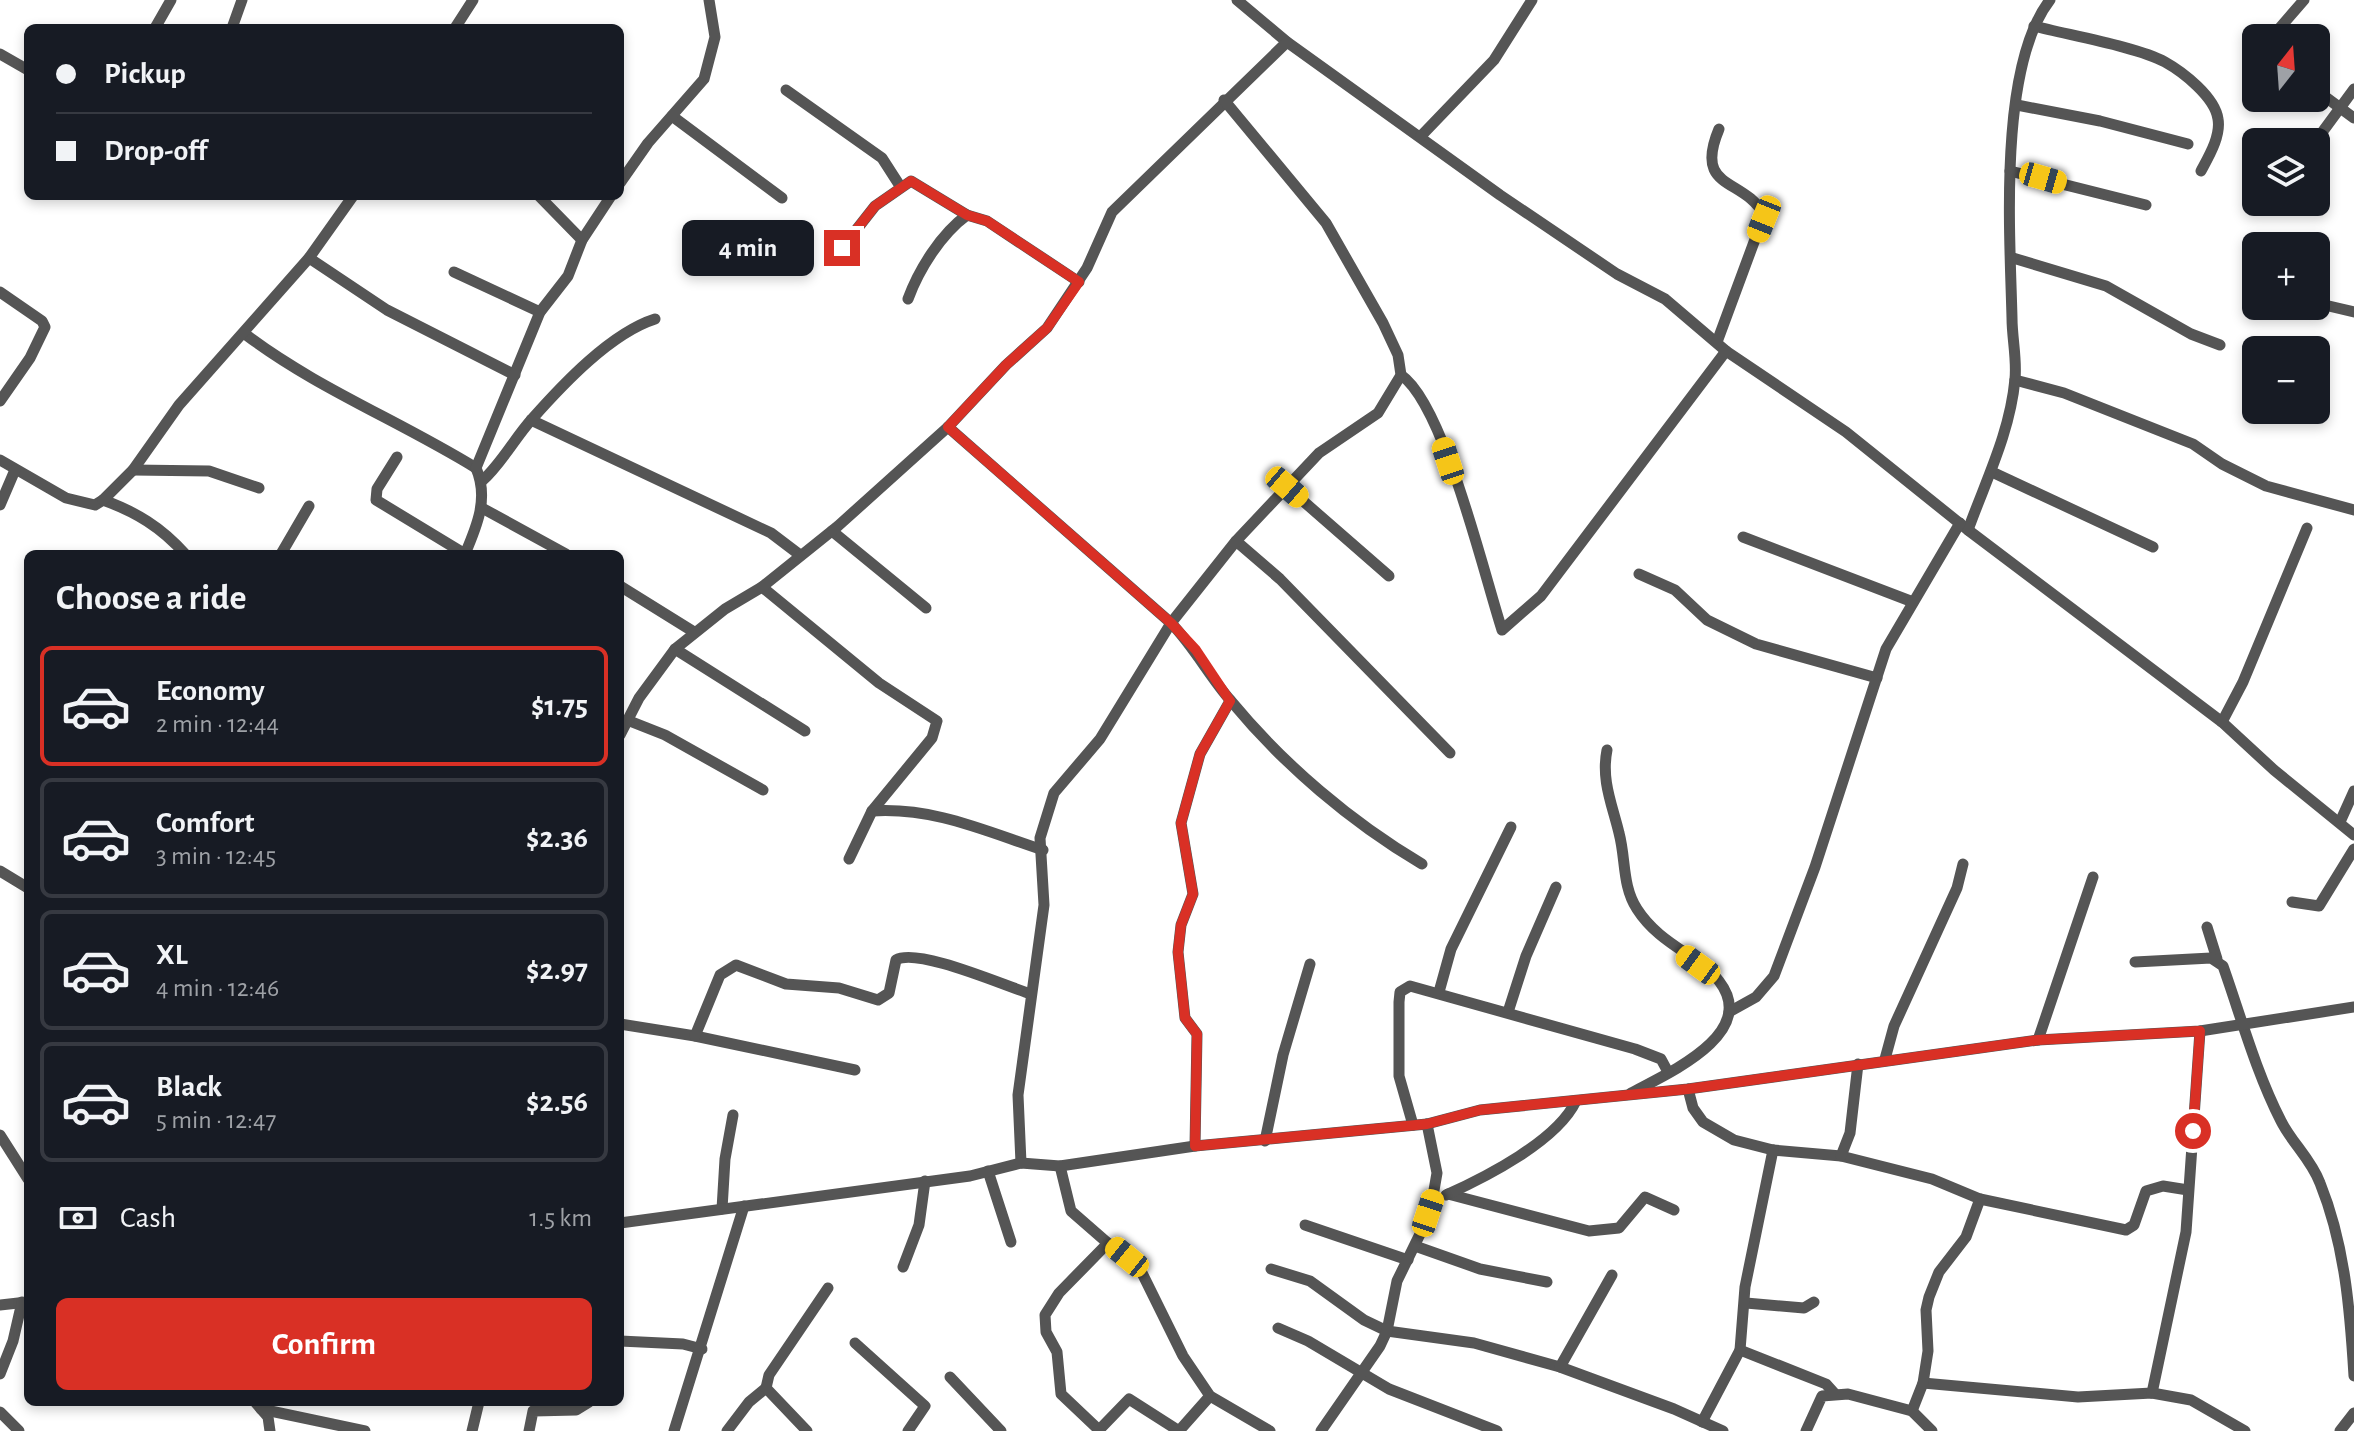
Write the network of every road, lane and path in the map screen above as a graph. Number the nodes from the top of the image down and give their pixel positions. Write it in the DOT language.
graph roads {
  1 [pos="171,0"];
  2 [pos="242,0"];
  3 [pos="473,0"];
  4 [pos="709,0"];
  5 [pos="1237,0"];
  6 [pos="1532,0"];
  7 [pos="2050,0"];
  8 [pos="2304,0"];
  9 [pos="157,24"];
  10 [pos="233,24"];
  11 [pos="458,24"];
  12 [pos="2283,24"];
  13 [pos="2034,26"];
  14 [pos="1287,42"];
  15 [pos="0,54"];
  16 [pos="24,68"];
  17 [pos="2354,89"];
  18 [pos="786,90"];
  19 [pos="1224,100"];
  20 [pos="2330,100"];
  21 [pos="2017,105"];
  22 [pos="2338,106"];
  23 [pos="672,116"];
  24 [pos="2354,118"];
  25 [pos="2324,128"];
  26 [pos="1719,129"];
  27 [pos="1421,136"];
  28 [pos="2188,144"];
  29 [pos="2010,171"];
  30 [pos="2201,171"];
  31 [pos="624,178"];
  32 [pos="900,186"];
  33 [pos="782,198"];
  34 [pos="350,200"];
  35 [pos="543,200"];
  36 [pos="608,200"];
  37 [pos="2146,205"];
  38 [pos="967,215"];
  39 [pos="582,240"];
  40 [pos="842,248"];
  41 [pos="309,258"];
  42 [pos="2013,258"];
  43 [pos="454,272"];
  44 [pos="1079,282"];
  45 [pos="0,292"];
  46 [pos="908,299"];
  47 [pos="2330,306"];
  48 [pos="540,312"];
  49 [pos="2354,312"];
  50 [pos="655,319"];
  51 [pos="245,334"];
  52 [pos="1717,342"];
  53 [pos="2220,345"];
  54 [pos="1726,351"];
  55 [pos="515,375"];
  56 [pos="1401,375"];
  57 [pos="2015,380"];
  58 [pos="0,401"];
  59 [pos="531,420"];
  60 [pos="948,427"];
  61 [pos="397,457"];
  62 [pos="0,460"];
  63 [pos="476,468"];
  64 [pos="15,470"];
  65 [pos="133,470"];
  66 [pos="1992,472"];
  67 [pos="482,481"];
  68 [pos="1287,487"];
  69 [pos="259,488"];
  70 [pos="103,500"];
  71 [pos="0,505"];
  72 [pos="309,506"];
  73 [pos="482,508"];
  74 [pos="2354,510"];
  75 [pos="1964,527"];
  76 [pos="2307,528"];
  77 [pos="832,531"];
  78 [pos="1743,537"];
  79 [pos="1236,541"];
  80 [pos="2153,547"];
  81 [pos="180,550"];
  82 [pos="283,550"];
  83 [pos="458,550"];
  84 [pos="466,550"];
  85 [pos="559,550"];
  86 [pos="800,555"];
  87 [pos="1639,574"];
  88 [pos="1389,576"];
  89 [pos="762,587"];
  90 [pos="624,588"];
  91 [pos="1913,602"];
  92 [pos="926,608"];
  93 [pos="1171,623"];
  94 [pos="694,632"];
  95 [pos="675,649"];
  96 [pos="1877,678"];
  97 [pos="1230,701"];
  98 [pos="627,720"];
  99 [pos="2222,722"];
  100 [pos="624,726"];
  101 [pos="805,731"];
  102 [pos="1607,750"];
  103 [pos="1450,753"];
  104 [pos="763,790"];
  105 [pos="2354,791"];
  106 [pos="872,811"];
  107 [pos="2340,822"];
  108 [pos="1511,827"];
  109 [pos="2354,835"];
  110 [pos="2354,849"];
  111 [pos="1043,850"];
  112 [pos="849,859"];
  113 [pos="1422,864"];
  114 [pos="1963,864"];
  115 [pos="0,871"];
  116 [pos="2093,877"];
  117 [pos="24,886"];
  118 [pos="1556,887"];
  119 [pos="2292,902"];
  120 [pos="2207,927"];
  121 [pos="2217,959"];
  122 [pos="2135,962"];
  123 [pos="1310,964"];
  124 [pos="1439,992"];
  125 [pos="1031,994"];
  126 [pos="2354,1007"];
  127 [pos="1508,1012"];
  128 [pos="1729,1012"];
  129 [pos="2243,1023"];
  130 [pos="624,1025"];
  131 [pos="2200,1031"];
  132 [pos="695,1036"];
  133 [pos="2038,1040"];
  134 [pos="1885,1059"];
  135 [pos="1858,1064"];
  136 [pos="855,1070"];
  137 [pos="1668,1072"];
  138 [pos="1688,1089"];
  139 [pos="1627,1096"];
  140 [pos="1576,1101"];
  141 [pos="733,1115"];
  142 [pos="1427,1124"];
  143 [pos="1413,1125"];
  144 [pos="0,1135"];
  145 [pos="1265,1141"];
  146 [pos="1195,1146"];
  147 [pos="1773,1150"];
  148 [pos="1841,1156"];
  149 [pos="1021,1163"];
  150 [pos="1060,1166"];
  151 [pos="988,1171"];
  152 [pos="24,1173"];
  153 [pos="925,1181"];
  154 [pos="2188,1190"];
  155 [pos="1448,1194"];
  156 [pos="1433,1196"];
  157 [pos="1980,1199"];
  158 [pos="744,1206"];
  159 [pos="722,1209"];
  160 [pos="1674,1210"];
  161 [pos="624,1222"];
  162 [pos="1305,1225"];
  163 [pos="1011,1242"];
  164 [pos="1108,1243"];
  165 [pos="1415,1246"];
  166 [pos="1408,1260"];
  167 [pos="903,1267"];
  168 [pos="1271,1269"];
  169 [pos="1612,1275"];
  170 [pos="1547,1282"];
  171 [pos="828,1288"];
  172 [pos="24,1302"];
  173 [pos="1814,1302"];
  174 [pos="1746,1303"];
  175 [pos="0,1305"];
  176 [pos="24,1305"];
  177 [pos="1278,1328"];
  178 [pos="1387,1331"];
  179 [pos="624,1341"];
  180 [pos="855,1343"];
  181 [pos="702,1349"];
  182 [pos="1740,1350"];
  183 [pos="1560,1367"];
  184 [pos="0,1374"];
  185 [pos="1361,1375"];
  186 [pos="2354,1376"];
  187 [pos="950,1377"];
  188 [pos="1923,1383"];
  189 [pos="766,1388"];
  190 [pos="2152,1393"];
  191 [pos="1835,1394"];
  192 [pos="1210,1396"];
  193 [pos="259,1406"];
  194 [pos="262,1406"];
  195 [pos="478,1406"];
  196 [pos="582,1406"];
  197 [pos="1912,1411"];
  198 [pos="0,1412"];
  199 [pos="2354,1413"];
  200 [pos="1702,1422"];
  201 [pos="19,1431"];
  202 [pos="270,1431"];
  203 [pos="365,1431"];
  204 [pos="472,1431"];
  205 [pos="529,1431"];
  206 [pos="674,1431"];
  207 [pos="727,1431"];
  208 [pos="807,1431"];
  209 [pos="908,1431"];
  210 [pos="1001,1431"];
  211 [pos="1098,1431"];
  212 [pos="1270,1431"];
  213 [pos="1321,1431"];
  214 [pos="1497,1431"];
  215 [pos="1723,1431"];
  216 [pos="1806,1431"];
  217 [pos="1932,1431"];
  218 [pos="2245,1431"];
  219 [pos="2340,1431"];
  1 -- 9 [label="street"];
  2 -- 10 [label="street"];
  3 -- 11 [label="street"];
  4 -- 23 [label="street"];
  5 -- 14 [label="street"];
  6 -- 27 [label="street"];
  7 -- 13 [label="street"];
  8 -- 12 [label="street"];
  13 -- 21 [label="street"];
  13 -- 30 [label="street"];
  14 -- 19 [label="street"];
  14 -- 27 [label="street"];
  15 -- 16 [label="street"];
  17 -- 22 [label="street"];
  18 -- 32 [label="street"];
  19 -- 44 [label="street"];
  19 -- 56 [label="street"];
  20 -- 22 [label="street"];
  21 -- 28 [label="street"];
  21 -- 29 [label="street"];
  22 -- 24 [label="street"];
  22 -- 25 [label="street"];
  23 -- 31 [label="street"];
  23 -- 33 [label="street"];
  26 -- 52 [label="street"];
  27 -- 52 [label="street"];
  29 -- 37 [label="street"];
  29 -- 42 [label="street"];
  32 -- 38 [label="street"];
  32 -- 40 [label="street"];
  34 -- 41 [label="street"];
  35 -- 39 [label="street"];
  36 -- 39 [label="street"];
  38 -- 44 [label="street"];
  38 -- 46 [label="street"];
  39 -- 48 [label="street"];
  41 -- 51 [label="street"];
  41 -- 55 [label="street"];
  42 -- 53 [label="street"];
  42 -- 57 [label="street"];
  43 -- 48 [label="street"];
  44 -- 60 [label="street"];
  45 -- 58 [label="street"];
  47 -- 49 [label="street"];
  48 -- 55 [label="street"];
  50 -- 59 [label="street"];
  51 -- 63 [label="street"];
  51 -- 65 [label="street"];
  52 -- 54 [label="street"];
  54 -- 56 [label="street"];
  54 -- 75 [label="street"];
  55 -- 63 [label="street"];
  56 -- 68 [label="street"];
  57 -- 66 [label="street"];
  57 -- 74 [label="street"];
  59 -- 67 [label="street"];
  59 -- 86 [label="street"];
  60 -- 77 [label="street"];
  60 -- 93 [label="street"];
  61 -- 83 [label="street"];
  62 -- 64 [label="street"];
  63 -- 67 [label="street"];
  64 -- 70 [label="street"];
  64 -- 71 [label="street"];
  65 -- 69 [label="street"];
  65 -- 70 [label="street"];
  66 -- 75 [label="street"];
  66 -- 80 [label="street"];
  67 -- 73 [label="street"];
  68 -- 79 [label="street"];
  68 -- 88 [label="street"];
  70 -- 81 [label="street"];
  72 -- 82 [label="street"];
  73 -- 84 [label="street"];
  73 -- 85 [label="street"];
  75 -- 91 [label="street"];
  75 -- 99 [label="street"];
  76 -- 99 [label="street"];
  77 -- 86 [label="street"];
  77 -- 92 [label="street"];
  78 -- 91 [label="street"];
  79 -- 93 [label="street"];
  79 -- 103 [label="street"];
  86 -- 89 [label="street"];
  87 -- 96 [label="street"];
  89 -- 94 [label="street"];
  89 -- 106 [label="street"];
  90 -- 94 [label="street"];
  91 -- 96 [label="street"];
  93 -- 97 [label="street"];
  93 -- 111 [label="street"];
  94 -- 95 [label="street"];
  95 -- 98 [label="street"];
  95 -- 101 [label="street"];
  96 -- 128 [label="street"];
  97 -- 113 [label="street"];
  97 -- 146 [label="street"];
  98 -- 100 [label="street"];
  98 -- 104 [label="street"];
  99 -- 107 [label="street"];
  102 -- 128 [label="street"];
  105 -- 107 [label="street"];
  106 -- 111 [label="street"];
  106 -- 112 [label="street"];
  107 -- 109 [label="street"];
  108 -- 124 [label="street"];
  110 -- 119 [label="street"];
  111 -- 125 [label="street"];
  114 -- 134 [label="street"];
  115 -- 117 [label="street"];
  116 -- 133 [label="street"];
  118 -- 127 [label="street"];
  120 -- 121 [label="street"];
  121 -- 122 [label="street"];
  121 -- 129 [label="street"];
  123 -- 145 [label="street"];
  124 -- 127 [label="street"];
  124 -- 143 [label="street"];
  125 -- 132 [label="street"];
  125 -- 149 [label="street"];
  126 -- 129 [label="street"];
  127 -- 137 [label="street"];
  128 -- 137 [label="street"];
  129 -- 131 [label="street"];
  129 -- 186 [label="street"];
  130 -- 132 [label="street"];
  131 -- 133 [label="street"];
  131 -- 154 [label="street"];
  132 -- 136 [label="street"];
  133 -- 134 [label="street"];
  134 -- 135 [label="street"];
  135 -- 138 [label="street"];
  135 -- 148 [label="street"];
  137 -- 139 [label="street"];
  138 -- 139 [label="street"];
  138 -- 147 [label="street"];
  139 -- 140 [label="street"];
  140 -- 142 [label="street"];
  140 -- 155 [label="street"];
  141 -- 159 [label="street"];
  142 -- 143 [label="street"];
  142 -- 156 [label="street"];
  143 -- 145 [label="street"];
  144 -- 152 [label="street"];
  145 -- 146 [label="street"];
  146 -- 150 [label="street"];
  147 -- 148 [label="street"];
  147 -- 174 [label="street"];
  148 -- 157 [label="street"];
  149 -- 150 [label="street"];
  149 -- 151 [label="street"];
  150 -- 164 [label="street"];
  151 -- 153 [label="street"];
  151 -- 163 [label="street"];
  153 -- 158 [label="street"];
  153 -- 167 [label="street"];
  154 -- 157 [label="street"];
  154 -- 190 [label="street"];
  155 -- 156 [label="street"];
  155 -- 160 [label="street"];
  156 -- 165 [label="street"];
  157 -- 188 [label="street"];
  158 -- 159 [label="street"];
  158 -- 181 [label="street"];
  159 -- 161 [label="street"];
  162 -- 166 [label="street"];
  164 -- 192 [label="street"];
  164 -- 211 [label="street"];
  165 -- 166 [label="street"];
  165 -- 170 [label="street"];
  166 -- 178 [label="street"];
  168 -- 178 [label="street"];
  169 -- 183 [label="street"];
  171 -- 189 [label="street"];
  172 -- 175 [label="street"];
  173 -- 174 [label="street"];
  174 -- 182 [label="street"];
  176 -- 184 [label="street"];
  177 -- 185 [label="street"];
  178 -- 183 [label="street"];
  178 -- 185 [label="street"];
  179 -- 181 [label="street"];
  180 -- 209 [label="street"];
  181 -- 206 [label="street"];
  182 -- 191 [label="street"];
  182 -- 200 [label="street"];
  183 -- 200 [label="street"];
  185 -- 213 [label="street"];
  185 -- 214 [label="street"];
  187 -- 210 [label="street"];
  188 -- 190 [label="street"];
  188 -- 197 [label="street"];
  189 -- 207 [label="street"];
  189 -- 208 [label="street"];
  190 -- 218 [label="street"];
  191 -- 197 [label="street"];
  191 -- 216 [label="street"];
  192 -- 211 [label="street"];
  192 -- 212 [label="street"];
  193 -- 202 [label="street"];
  194 -- 203 [label="street"];
  195 -- 204 [label="street"];
  196 -- 205 [label="street"];
  197 -- 217 [label="street"];
  198 -- 201 [label="street"];
  199 -- 219 [label="street"];
  200 -- 215 [label="street"];
}
